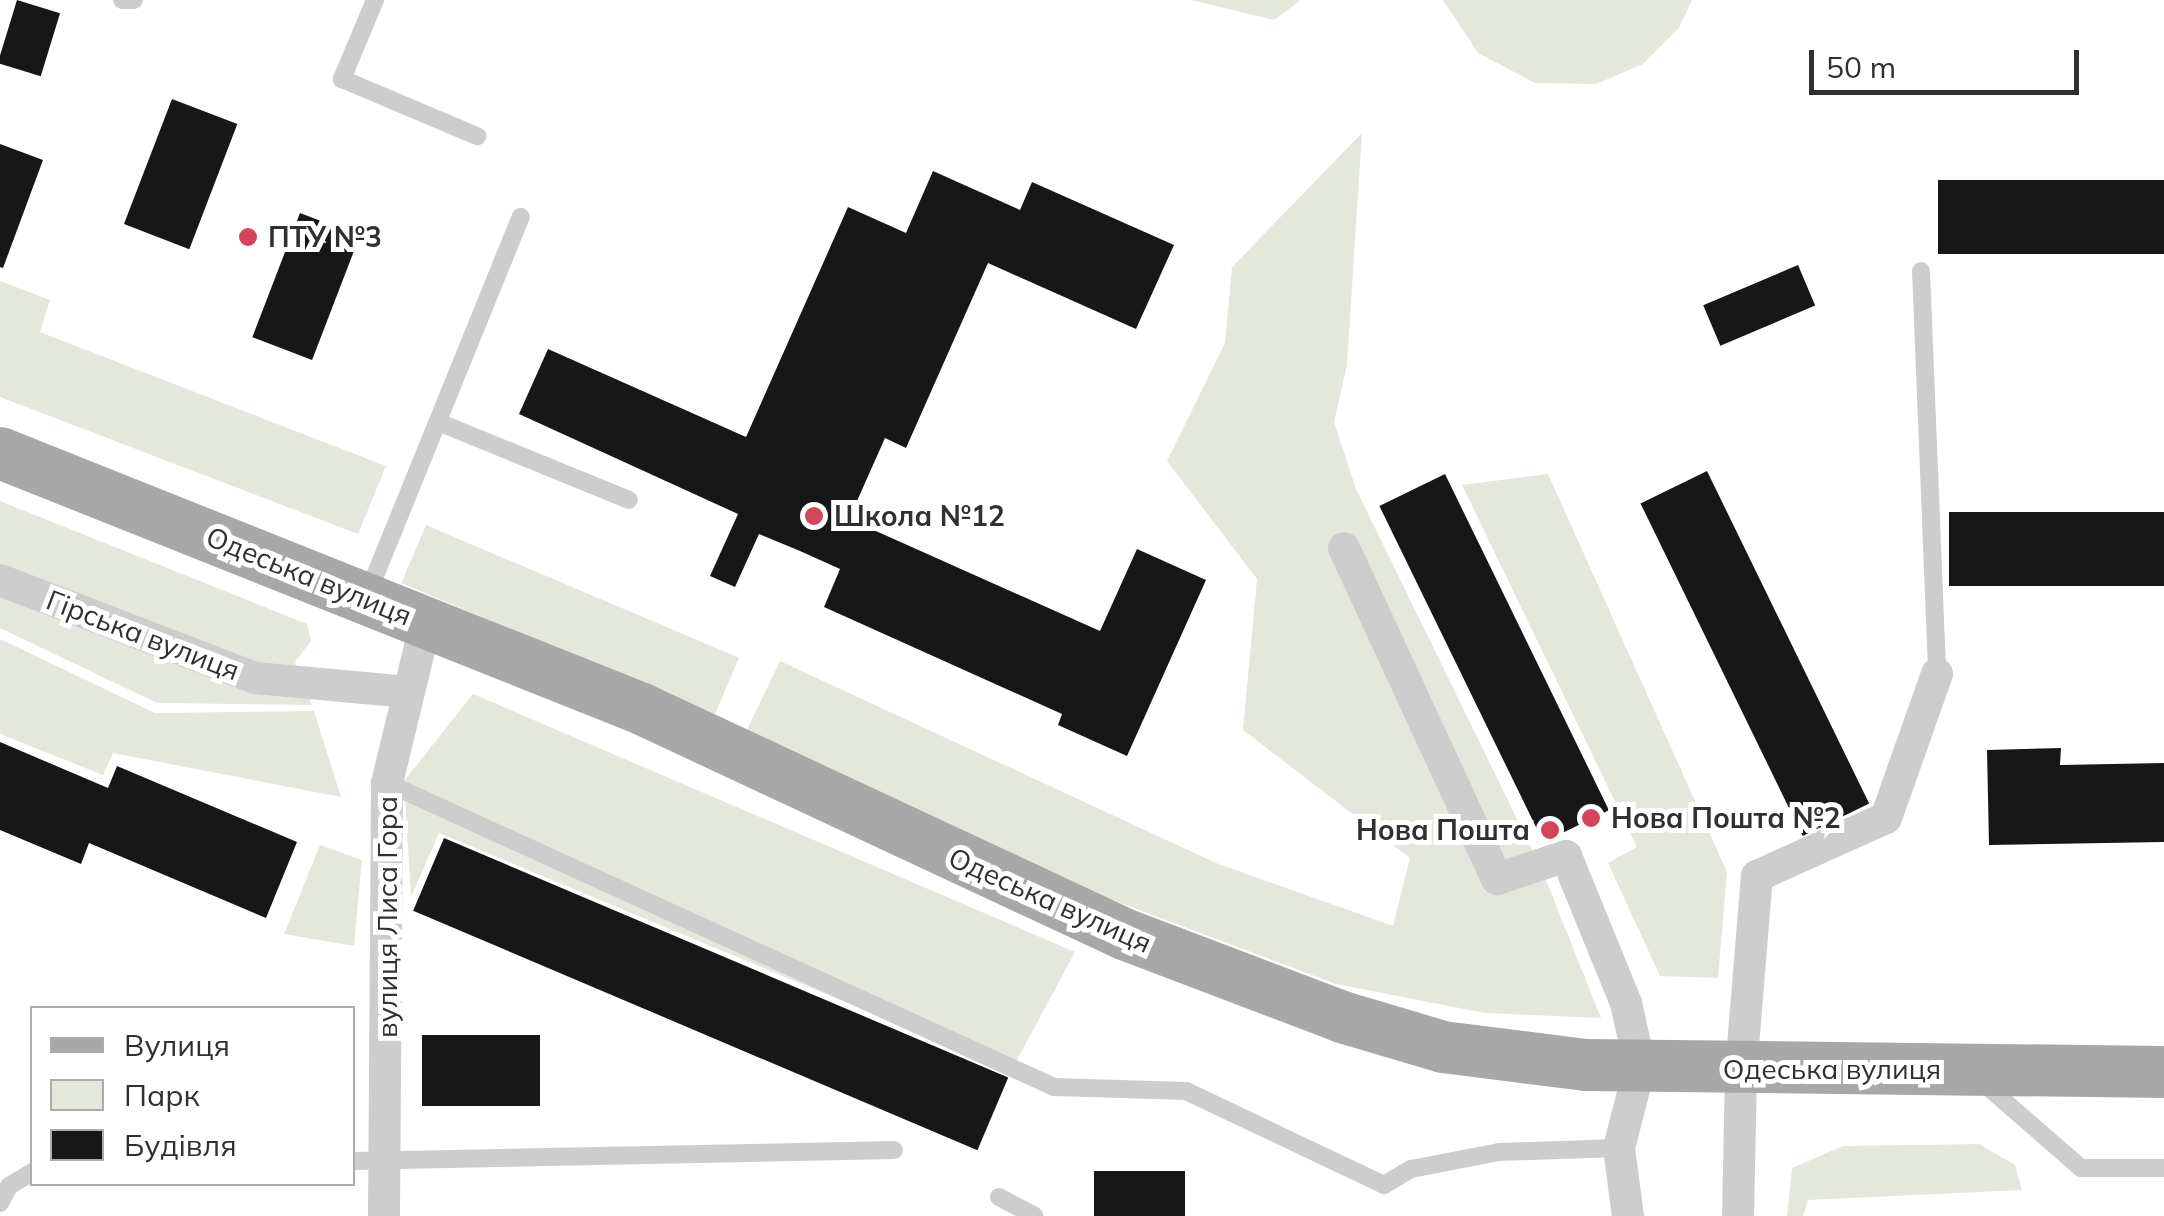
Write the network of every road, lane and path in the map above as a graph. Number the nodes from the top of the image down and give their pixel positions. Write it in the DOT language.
graph roads {
  1 [pos="122,0"];
  2 [pos="134,0"];
  3 [pos="376,0"];
  4 [pos="478,136"];
  5 [pos="521,217"];
  6 [pos="1921,271"];
  7 [pos="438,422"];
  8 [pos="0,453"];
  9 [pos="629,500"];
  10 [pos="1344,548"];
  11 [pos="0,580"];
  12 [pos="366,598"];
  13 [pos="426,622"];
  14 [pos="1937,674"];
  15 [pos="408,692"];
  16 [pos="388,783"];
  17 [pos="1640,1066"];
  18 [pos="1740,1070"];
  19 [pos="1968,1070"];
  20 [pos="2164,1072"];
  21 [pos="1619,1148"];
  22 [pos="894,1150"];
  23 [pos="386,1161"];
  24 [pos="355,1162"];
  25 [pos="2164,1168"];
  26 [pos="30,1173"];
  27 [pos="1000,1197"];
  28 [pos="0,1204"];
  29 [pos="384,1216"];
  30 [pos="1034,1216"];
  31 [pos="1628,1216"];
  32 [pos="1738,1216"];
  1 -- 2 [label="lane"];
  3 -- 4 [label="lane"];
  5 -- 7 [label="lane"];
  6 -- 14 [label="lane"];
  7 -- 9 [label="lane"];
  7 -- 12 [label="lane"];
  8 -- 12 [label="main road, Одеська вулиця"];
  10 -- 17 [label="street"];
  11 -- 15 [label="street, Гірська вулиця"];
  12 -- 13 [label="main road, Одеська вулиця"];
  13 -- 15 [label="street, вулиця Лиса Гора"];
  13 -- 17 [label="main road, Одеська вулиця"];
  14 -- 18 [label="street"];
  15 -- 16 [label="street, вулиця Лиса Гора"];
  16 -- 21 [label="lane"];
  16 -- 23 [label="street, вулиця Лиса Гора"];
  17 -- 18 [label="main road, Одеська вулиця"];
  17 -- 21 [label="street"];
  18 -- 19 [label="main road, Одеська вулиця"];
  18 -- 32 [label="street"];
  19 -- 20 [label="main road, Одеська вулиця"];
  19 -- 25 [label="lane"];
  21 -- 31 [label="street"];
  22 -- 23 [label="lane"];
  23 -- 24 [label="lane"];
  23 -- 29 [label="street, вулиця Лиса Гора"];
  26 -- 28 [label="lane"];
  27 -- 30 [label="lane"];
}
